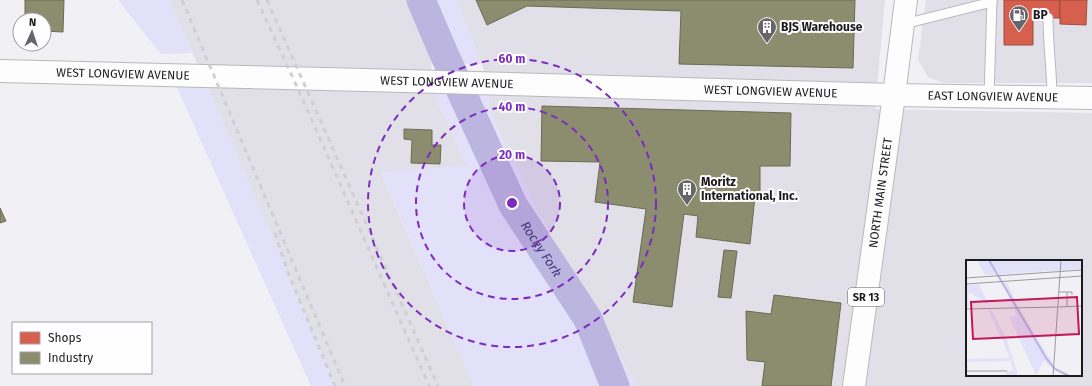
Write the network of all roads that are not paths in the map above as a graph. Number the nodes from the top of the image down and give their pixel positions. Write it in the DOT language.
graph roads {
  1 [pos="906,0"];
  2 [pos="992,1"];
  3 [pos="1048,18"];
  4 [pos="903,24"];
  5 [pos="0,71"];
  6 [pos="894,95"];
  7 [pos="989,97"];
  8 [pos="1052,98"];
  9 [pos="1092,98"];
  10 [pos="854,386"];
  1 -- 4 [label="main road, NORTH MAIN STREET / SR 13"];
  2 -- 4 [label="lane"];
  2 -- 7 [label="lane"];
  3 -- 8 [label="lane"];
  4 -- 6 [label="main road, NORTH MAIN STREET / SR 13"];
  5 -- 6 [label="main road, WEST LONGVIEW AVENUE"];
  6 -- 7 [label="main road, EAST LONGVIEW AVENUE"];
  6 -- 10 [label="main road, NORTH MAIN STREET / SR 13"];
  7 -- 8 [label="main road, EAST LONGVIEW AVENUE"];
  8 -- 9 [label="main road, EAST LONGVIEW AVENUE"];
}
